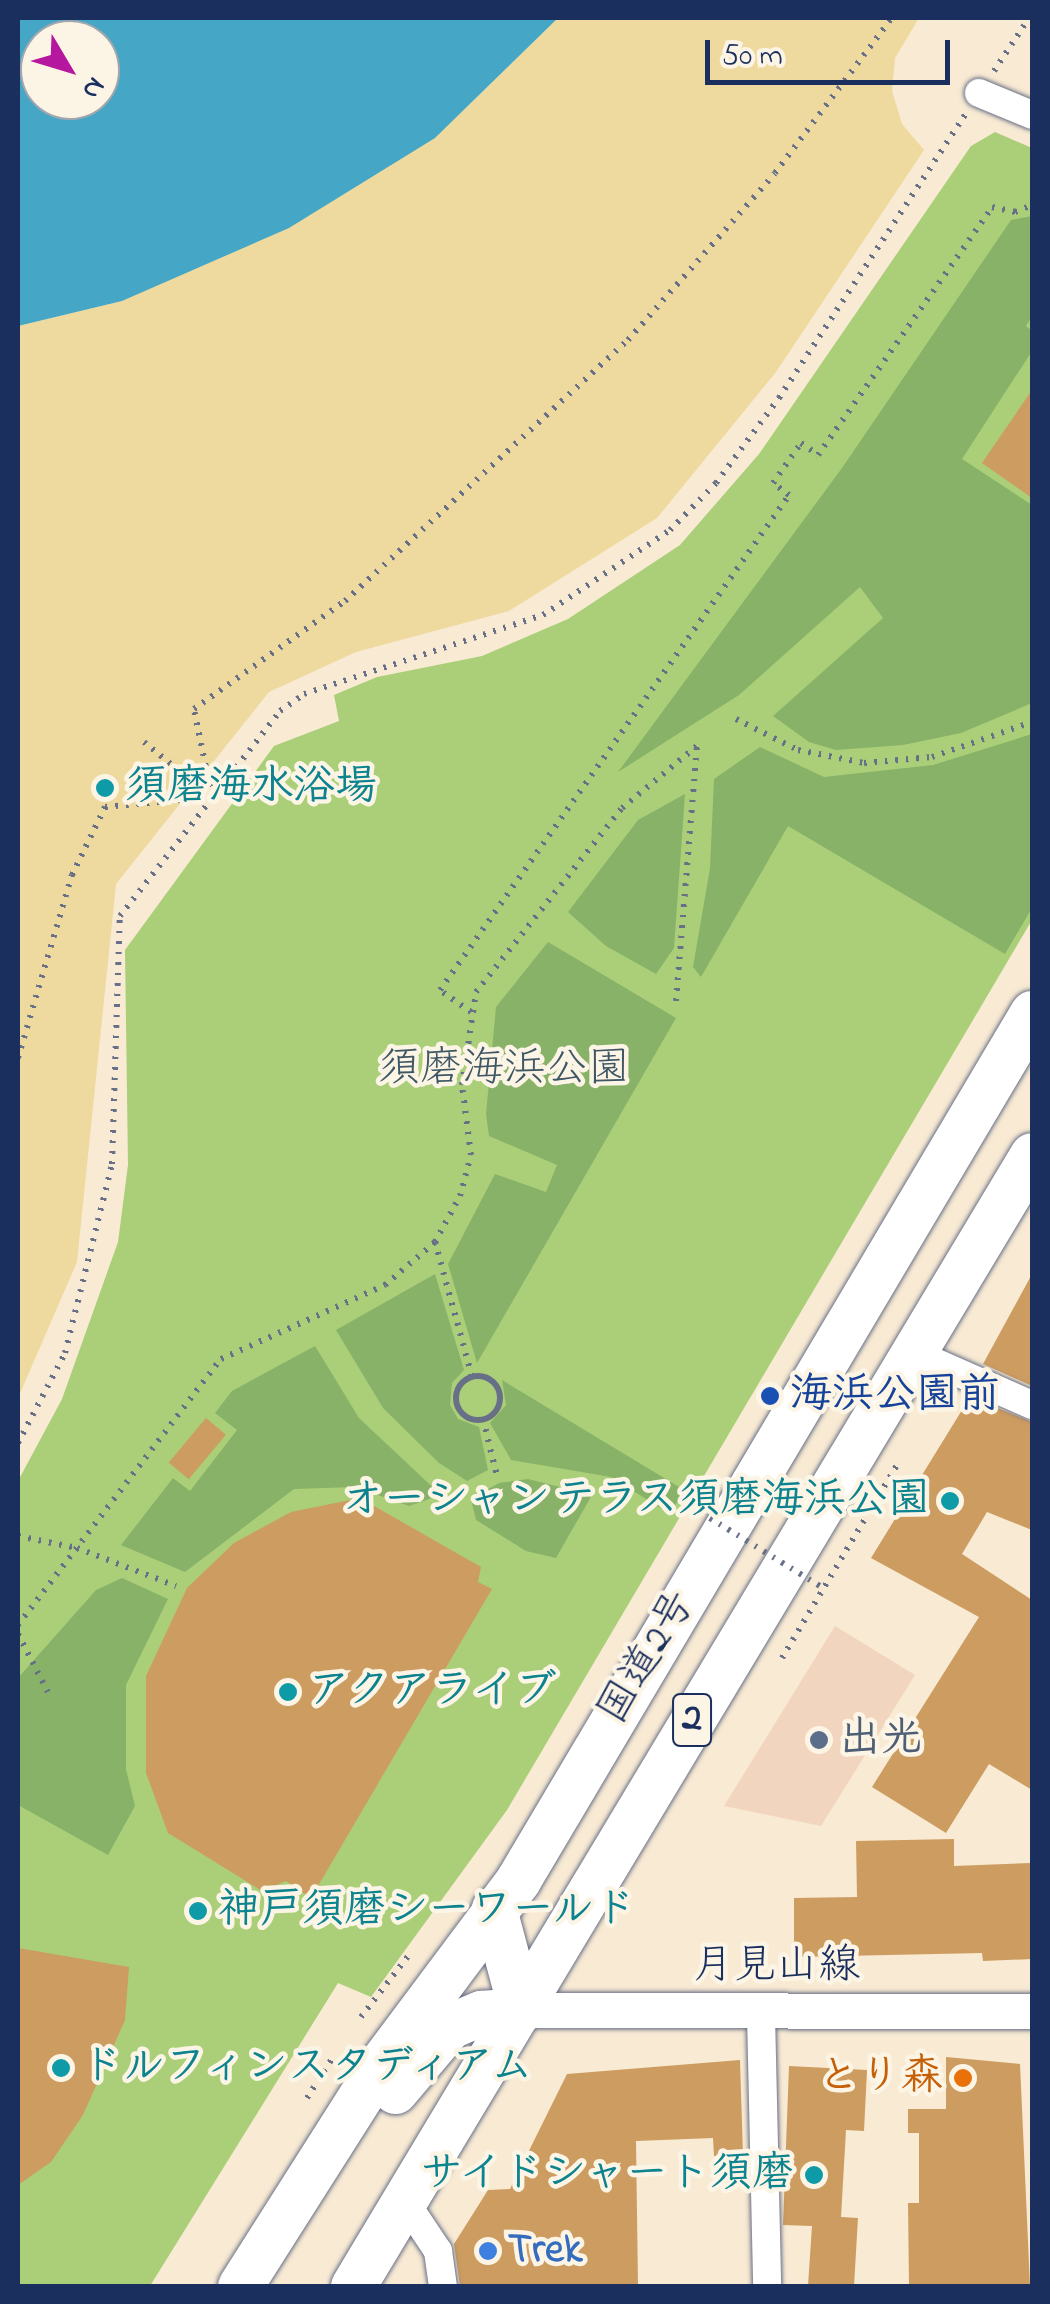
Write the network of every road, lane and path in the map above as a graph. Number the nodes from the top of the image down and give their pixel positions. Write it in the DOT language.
graph roads {
  1 [pos="892,18"];
  2 [pos="1029,18"];
  3 [pos="979,93"];
  4 [pos="1032,114"];
  5 [pos="1032,205"];
  6 [pos="736,719"];
  7 [pos="1032,722"];
  8 [pos="144,742"];
  9 [pos="212,798"];
  10 [pos="676,1001"];
  11 [pos="471,1012"];
  12 [pos="1032,1014"];
  13 [pos="18,1058"];
  14 [pos="1032,1155"];
  15 [pos="435,1242"];
  16 [pos="914,1352"];
  17 [pos="472,1376"];
  18 [pos="1032,1405"];
  19 [pos="483,1419"];
  20 [pos="18,1443"];
  21 [pos="899,1462"];
  22 [pos="497,1476"];
  23 [pos="692,1508"];
  24 [pos="18,1536"];
  25 [pos="77,1548"];
  26 [pos="176,1586"];
  27 [pos="825,1588"];
  28 [pos="18,1624"];
  29 [pos="18,1634"];
  30 [pos="782,1658"];
  31 [pos="48,1692"];
  32 [pos="494,1909"];
  33 [pos="521,2010"];
  34 [pos="1032,2011"];
  35 [pos="761,2014"];
  36 [pos="333,2057"];
  37 [pos="307,2098"];
  38 [pos="406,2203"];
  39 [pos="240,2286"];
  40 [pos="272,2286"];
  41 [pos="354,2286"];
  42 [pos="443,2286"];
  43 [pos="767,2286"];
  1 -- 9 [label="path"];
  2 -- 3 [label="path"];
  3 -- 4 [label="street"];
  3 -- 9 [label="path"];
  5 -- 11 [label="path"];
  6 -- 7 [label="path"];
  8 -- 9 [label="path"];
  9 -- 13 [label="path"];
  9 -- 20 [label="path"];
  10 -- 11 [label="path"];
  11 -- 15 [label="path"];
  12 -- 32 [label="highway, 国道2号 / 2"];
  14 -- 16 [label="highway, 国道2号 / 2"];
  15 -- 17 [label="path"];
  15 -- 25 [label="path"];
  16 -- 18 [label="street"];
  16 -- 33 [label="highway, 国道2号 / 2"];
  17 -- 19 [label="path"];
  17 -- 19 [label="path"];
  19 -- 22 [label="path"];
  21 -- 27 [label="path"];
  23 -- 27 [label="path, bridge"];
  24 -- 25 [label="path"];
  25 -- 26 [label="path"];
  25 -- 28 [label="path"];
  27 -- 30 [label="path"];
  29 -- 31 [label="path"];
  32 -- 33 [label="highway"];
  32 -- 39 [label="highway, 国道2号 / 2"];
  33 -- 35 [label="street, 月見山線"];
  33 -- 38 [label="highway, 国道2号 / 2"];
  33 -- 40 [label="highway"];
  34 -- 35 [label="street, 月見山線"];
  35 -- 43 [label="street"];
  36 -- 37 [label="path"];
  38 -- 41 [label="highway, 国道2号 / 2"];
  38 -- 42 [label="street"];
}
